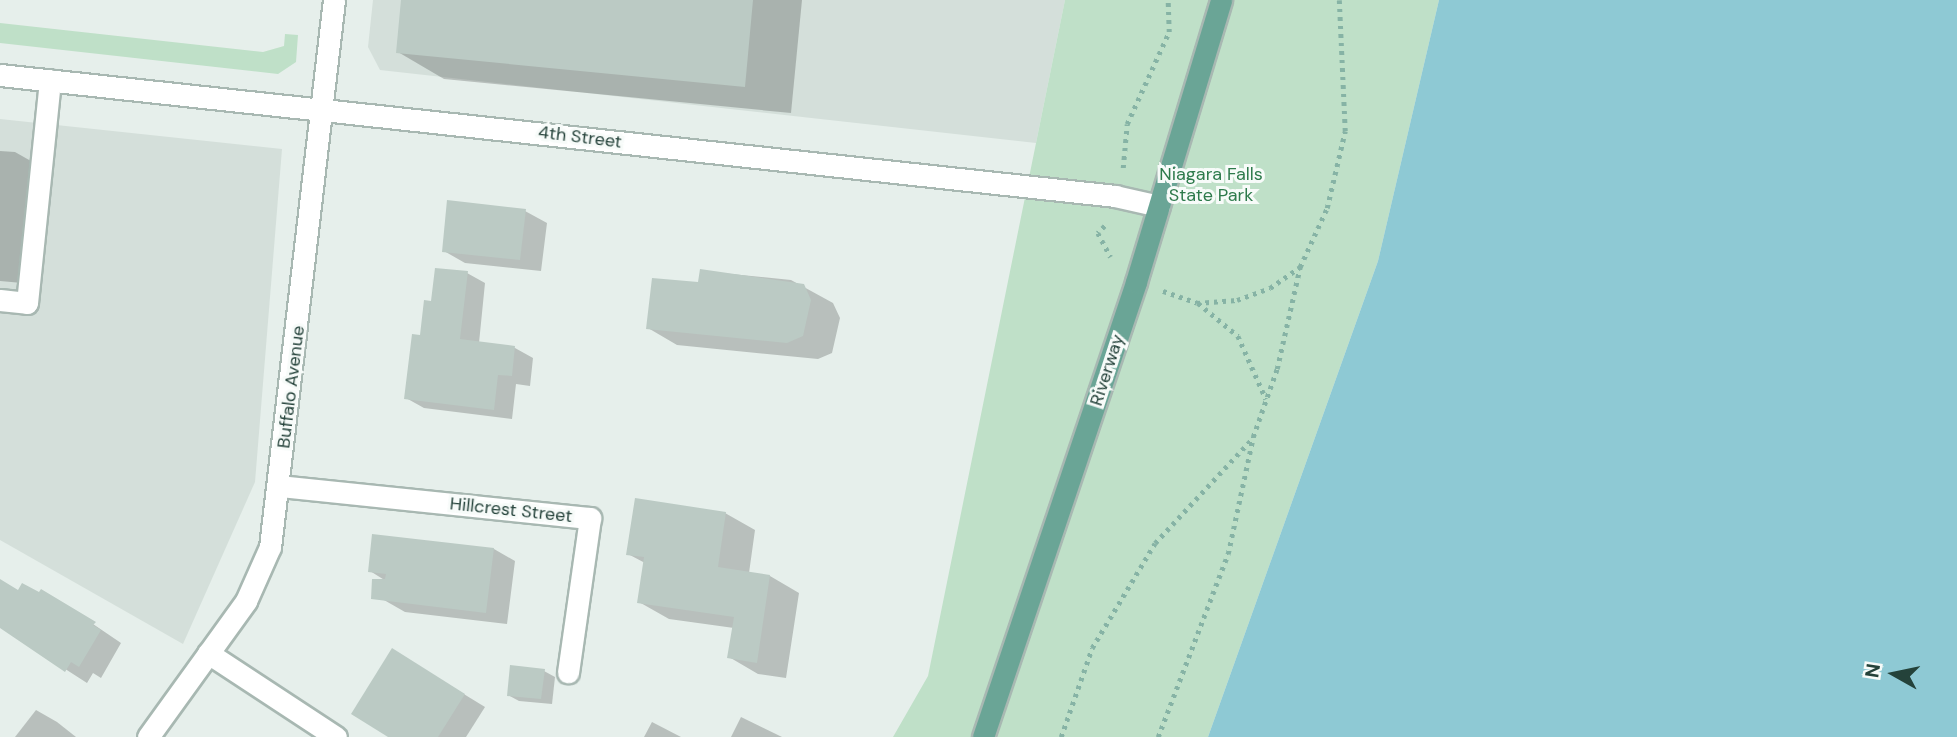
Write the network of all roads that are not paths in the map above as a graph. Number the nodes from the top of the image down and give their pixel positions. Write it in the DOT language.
graph roads {
  1 [pos="334,0"];
  2 [pos="1221,0"];
  3 [pos="0,75"];
  4 [pos="50,80"];
  5 [pos="323,107"];
  6 [pos="1159,206"];
  7 [pos="0,300"];
  8 [pos="279,486"];
  9 [pos="208,653"];
  10 [pos="568,672"];
  11 [pos="148,737"];
  12 [pos="336,737"];
  13 [pos="984,737"];
  1 -- 5 [label="street, Buffalo Avenue"];
  2 -- 6 [label="main road, Riverway"];
  3 -- 4 [label="street, 4th Street"];
  4 -- 5 [label="street, 4th Street"];
  4 -- 7 [label="street"];
  5 -- 6 [label="street, 4th Street"];
  5 -- 8 [label="street, Buffalo Avenue"];
  6 -- 13 [label="main road, Riverway"];
  8 -- 9 [label="street, Buffalo Avenue"];
  8 -- 10 [label="street, Hillcrest Street"];
  9 -- 11 [label="street, Buffalo Avenue"];
  9 -- 12 [label="street"];
}
